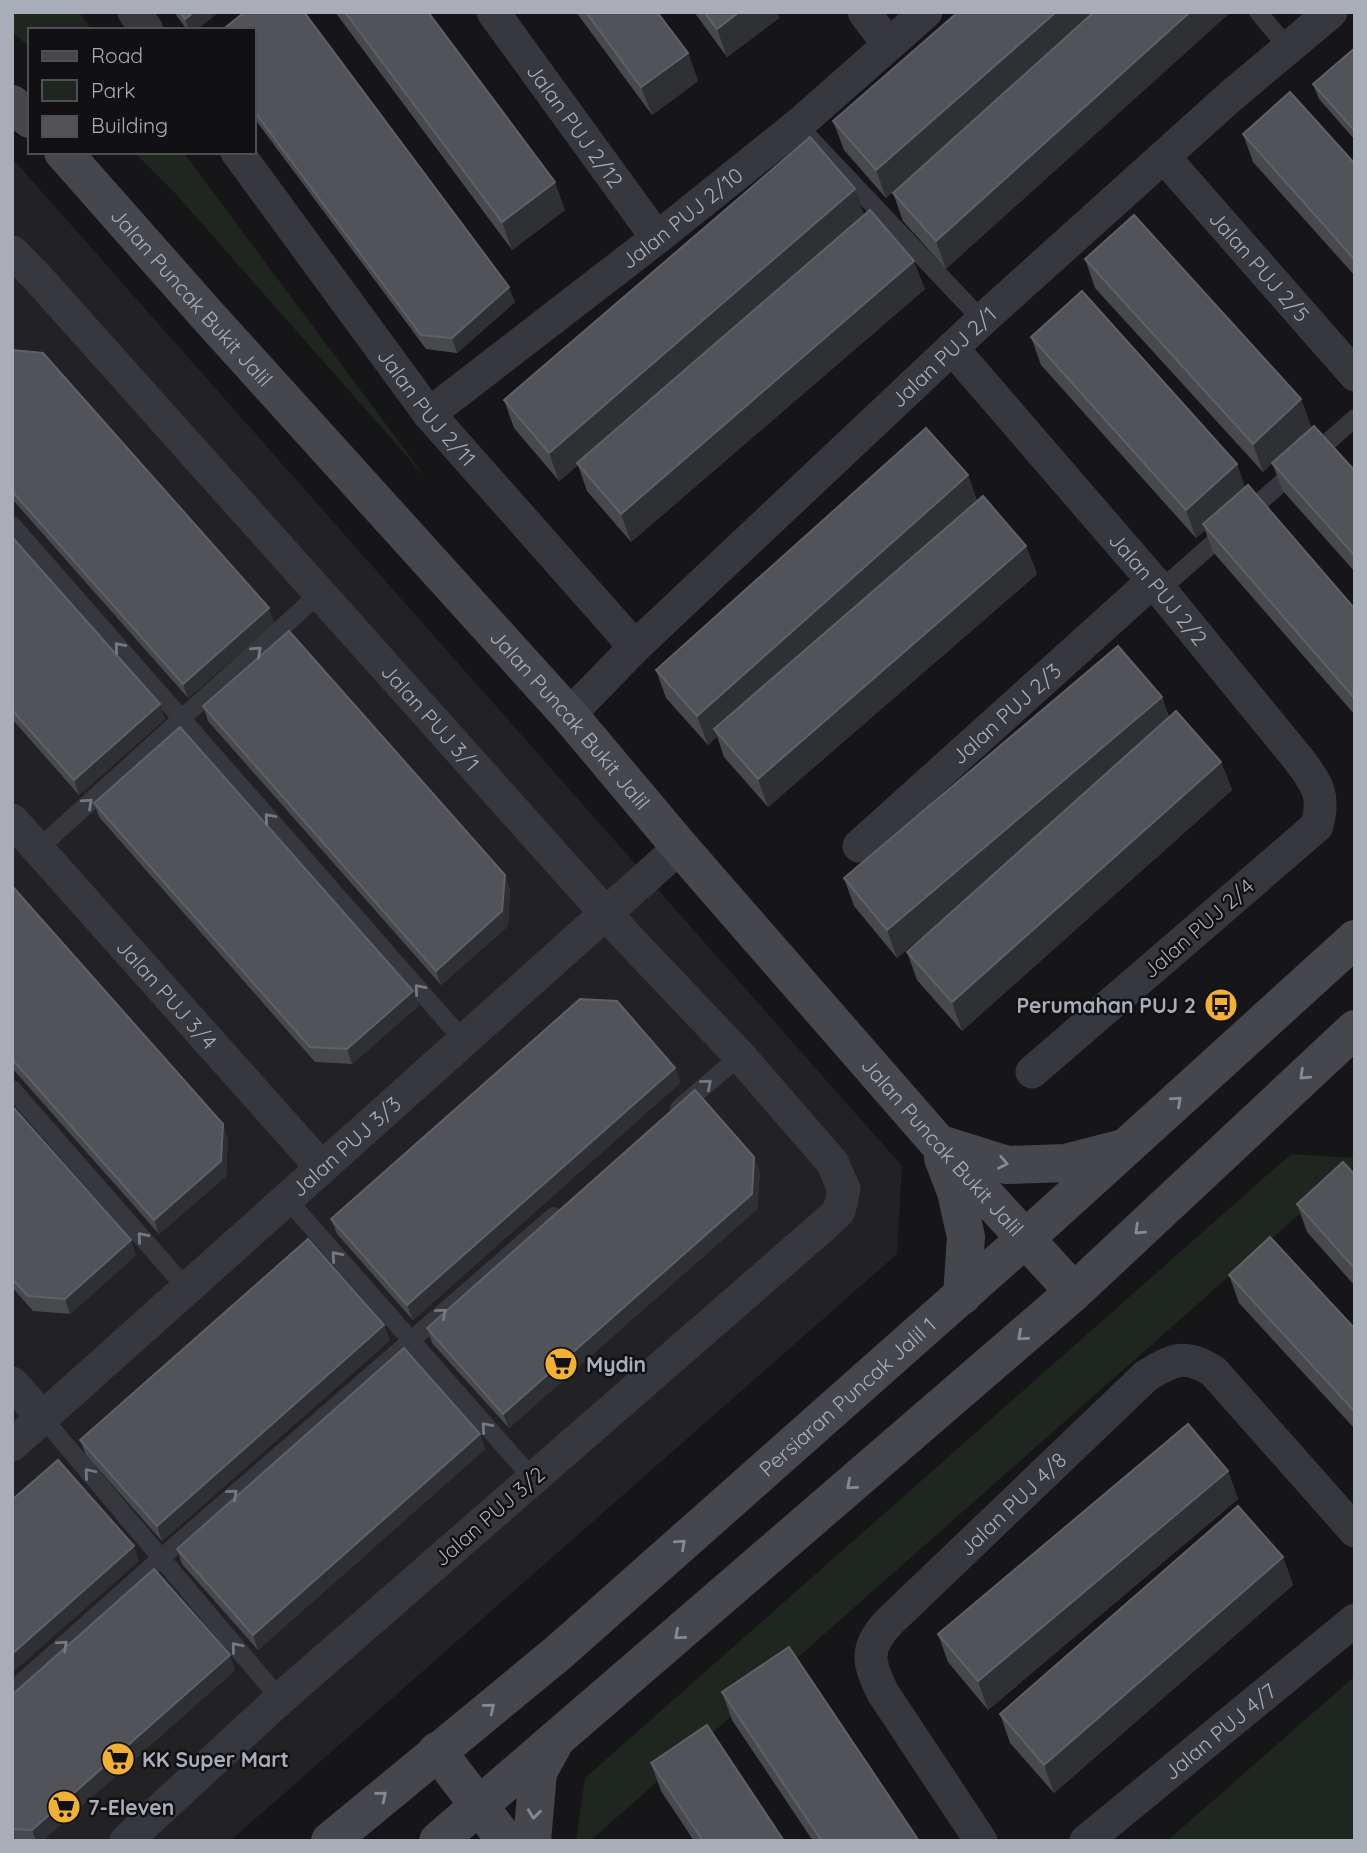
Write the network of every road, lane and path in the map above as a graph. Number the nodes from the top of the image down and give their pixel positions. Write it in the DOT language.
graph roads {
  1 [pos="134,12"];
  2 [pos="494,12"];
  3 [pos="863,12"];
  4 [pos="926,12"];
  5 [pos="1258,12"];
  6 [pos="1331,12"];
  7 [pos="146,28"];
  8 [pos="888,44"];
  9 [pos="1289,49"];
  10 [pos="12,104"];
  11 [pos="28,117"];
  12 [pos="798,125"];
  13 [pos="65,154"];
  14 [pos="238,154"];
  15 [pos="1164,157"];
  16 [pos="657,238"];
  17 [pos="12,252"];
  18 [pos="24,285"];
  19 [pos="982,320"];
  20 [pos="952,348"];
  21 [pos="1355,375"];
  22 [pos="429,414"];
  23 [pos="1355,418"];
  24 [pos="12,525"];
  25 [pos="1157,586"];
  26 [pos="320,593"];
  27 [pos="635,647"];
  28 [pos="569,715"];
  29 [pos="182,718"];
  30 [pos="12,820"];
  31 [pos="1301,839"];
  32 [pos="859,846"];
  33 [pos="680,847"];
  34 [pos="37,849"];
  35 [pos="606,913"];
  36 [pos="1355,939"];
  37 [pos="1355,1028"];
  38 [pos="464,1041"];
  39 [pos="740,1056"];
  40 [pos="1032,1072"];
  41 [pos="12,1089"];
  42 [pos="667,1118"];
  43 [pos="938,1143"];
  44 [pos="1127,1147"];
  45 [pos="322,1168"];
  46 [pos="844,1189"];
  47 [pos="287,1199"];
  48 [pos="565,1207"];
  49 [pos="1025,1239"];
  50 [pos="187,1289"];
  51 [pos="1074,1292"];
  52 [pos="962,1296"];
  53 [pos="410,1340"];
  54 [pos="12,1383"];
  55 [pos="43,1418"];
  56 [pos="12,1445"];
  57 [pos="531,1478"];
  58 [pos="1355,1531"];
  59 [pos="161,1558"];
  60 [pos="1355,1620"];
  61 [pos="12,1691"];
  62 [pos="280,1699"];
  63 [pos="554,1743"];
  64 [pos="437,1751"];
  65 [pos="480,1804"];
  66 [pos="126,1841"];
  67 [pos="330,1841"];
  68 [pos="438,1841"];
  69 [pos="506,1841"];
  70 [pos="532,1841"];
  71 [pos="981,1841"];
  72 [pos="1086,1841"];
  1 -- 7 [label="street"];
  2 -- 16 [label="street, Jalan PUJ 2/12"];
  3 -- 8 [label="street"];
  4 -- 8 [label="street, Jalan PUJ 2/10"];
  5 -- 9 [label="lane"];
  6 -- 9 [label="street, Jalan PUJ 2/1"];
  8 -- 12 [label="street, Jalan PUJ 2/10"];
  9 -- 15 [label="street, Jalan PUJ 2/1"];
  10 -- 11 [label="main road"];
  12 -- 16 [label="street, Jalan PUJ 2/10"];
  12 -- 19 [label="lane"];
  13 -- 28 [label="main road, Jalan Puncak Bukit Jalil"];
  14 -- 22 [label="street, Jalan PUJ 2/11"];
  15 -- 19 [label="street, Jalan PUJ 2/1"];
  15 -- 21 [label="street, Jalan PUJ 2/5"];
  16 -- 22 [label="street, Jalan PUJ 2/10"];
  17 -- 18 [label="street, Jalan PUJ 3/1"];
  18 -- 26 [label="street, Jalan PUJ 3/1"];
  19 -- 20 [label="street, Jalan PUJ 2/1"];
  20 -- 25 [label="street, Jalan PUJ 2/2"];
  20 -- 27 [label="street, Jalan PUJ 2/1"];
  22 -- 27 [label="street, Jalan PUJ 2/11"];
  23 -- 25 [label="lane"];
  29 -- 24 [label="lane, one-way"];
  25 -- 31 [label="street, Jalan PUJ 2/2"];
  25 -- 32 [label="street, Jalan PUJ 2/3"];
  29 -- 26 [label="lane, one-way"];
  26 -- 35 [label="street, Jalan PUJ 3/1"];
  27 -- 28 [label="street, Jalan PUJ 2/1"];
  28 -- 33 [label="main road, Jalan Puncak Bukit Jalil"];
  34 -- 29 [label="lane, one-way"];
  38 -- 29 [label="lane, one-way"];
  30 -- 34 [label="street, Jalan PUJ 3/4"];
  31 -- 40 [label="street, Jalan PUJ 2/4"];
  33 -- 35 [label="street, Jalan PUJ 3/3"];
  33 -- 43 [label="main road, Jalan Puncak Bukit Jalil"];
  34 -- 45 [label="street, Jalan PUJ 3/4"];
  35 -- 38 [label="street, Jalan PUJ 3/3"];
  35 -- 39 [label="street, Jalan PUJ 3/1"];
  44 -- 36 [label="main road, Persiaran Puncak Jalil 1, one-way"];
  37 -- 51 [label="main road, one-way"];
  38 -- 45 [label="street, Jalan PUJ 3/3"];
  42 -- 39 [label="lane, one-way"];
  39 -- 46 [label="street, Jalan PUJ 3/1"];
  50 -- 41 [label="lane, one-way"];
  43 -- 44 [label="main road, one-way"];
  43 -- 49 [label="main road, Jalan Puncak Bukit Jalil"];
  43 -- 52 [label="main road"];
  44 -- 49 [label="main road, Persiaran Puncak Jalil 1"];
  45 -- 47 [label="street, Jalan PUJ 3/3"];
  46 -- 57 [label="street, Jalan PUJ 3/2"];
  47 -- 50 [label="street, Jalan PUJ 3/3"];
  53 -- 47 [label="lane, one-way"];
  53 -- 48 [label="lane, one-way"];
  49 -- 51 [label="main road, Jalan Puncak Bukit Jalil"];
  49 -- 52 [label="main road, Persiaran Puncak Jalil 1"];
  50 -- 55 [label="street, Jalan PUJ 3/3"];
  51 -- 63 [label="main road, one-way"];
  64 -- 52 [label="main road, Persiaran Puncak Jalil 1, one-way"];
  57 -- 53 [label="lane, one-way"];
  59 -- 53 [label="lane, one-way"];
  54 -- 55 [label="street"];
  55 -- 56 [label="street, Jalan PUJ 3/3"];
  59 -- 55 [label="lane, one-way"];
  57 -- 62 [label="street, Jalan PUJ 3/2"];
  58 -- 71 [label="street, Jalan PUJ 4/8"];
  61 -- 59 [label="lane, one-way"];
  62 -- 59 [label="lane, one-way"];
  60 -- 72 [label="street, Jalan PUJ 4/7"];
  62 -- 66 [label="street, Jalan PUJ 3/2"];
  63 -- 65 [label="main road"];
  63 -- 70 [label="main road, one-way"];
  64 -- 65 [label="main road"];
  67 -- 64 [label="main road, Persiaran Puncak Jalil 1, one-way"];
  65 -- 68 [label="main road"];
  65 -- 69 [label="main road"];
}
